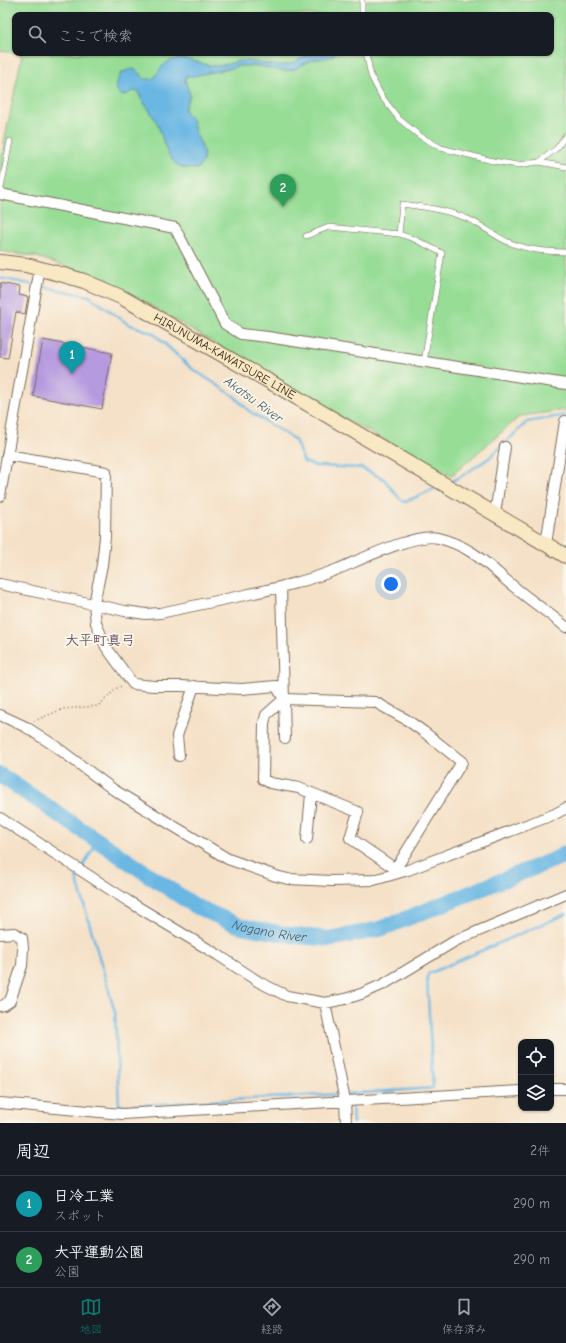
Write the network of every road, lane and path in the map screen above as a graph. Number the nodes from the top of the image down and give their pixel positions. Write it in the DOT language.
graph roads {
  1 [pos="362,0"];
  2 [pos="362,12"];
  3 [pos="367,56"];
  4 [pos="566,135"];
  5 [pos="10,141"];
  6 [pos="539,162"];
  7 [pos="566,167"];
  8 [pos="0,194"];
  9 [pos="398,234"];
  10 [pos="306,236"];
  11 [pos="566,252"];
  12 [pos="0,262"];
  13 [pos="40,268"];
  14 [pos="424,362"];
  15 [pos="566,384"];
  16 [pos="565,421"];
  17 [pos="505,447"];
  18 [pos="7,455"];
  19 [pos="563,460"];
  20 [pos="0,496"];
  21 [pos="495,514"];
  22 [pos="546,544"];
  23 [pos="566,556"];
  24 [pos="0,584"];
  25 [pos="281,587"];
  26 [pos="94,604"];
  27 [pos="566,627"];
  28 [pos="133,684"];
  29 [pos="194,686"];
  30 [pos="284,699"];
  31 [pos="0,715"];
  32 [pos="23,726"];
  33 [pos="285,738"];
  34 [pos="179,756"];
  35 [pos="311,794"];
  36 [pos="566,808"];
  37 [pos="0,818"];
  38 [pos="307,839"];
  39 [pos="566,894"];
  40 [pos="0,934"];
  41 [pos="325,1003"];
  42 [pos="0,1006"];
  43 [pos="566,1088"];
  44 [pos="554,1089"];
  45 [pos="518,1091"];
  46 [pos="345,1101"];
  47 [pos="0,1103"];
  48 [pos="346,1123"];
  1 -- 2 [label="lane"];
  3 -- 6 [label="lane"];
  4 -- 6 [label="lane"];
  5 -- 8 [label="lane"];
  6 -- 7 [label="lane"];
  8 -- 14 [label="street"];
  9 -- 10 [label="lane"];
  9 -- 11 [label="lane"];
  9 -- 14 [label="lane"];
  12 -- 13 [label="main road, HIRUNUMA-KAWATSURE LINE"];
  13 -- 18 [label="street"];
  13 -- 21 [label="main road, HIRUNUMA-KAWATSURE LINE"];
  14 -- 15 [label="street"];
  16 -- 19 [label="street"];
  17 -- 21 [label="street"];
  18 -- 20 [label="street"];
  18 -- 26 [label="street"];
  19 -- 22 [label="street"];
  21 -- 22 [label="main road"];
  22 -- 23 [label="main road"];
  24 -- 26 [label="street"];
  25 -- 26 [label="street"];
  25 -- 27 [label="street"];
  25 -- 30 [label="street"];
  26 -- 28 [label="street"];
  28 -- 29 [label="street"];
  28 -- 32 [label="path"];
  29 -- 30 [label="street"];
  29 -- 34 [label="street"];
  30 -- 33 [label="street"];
  30 -- 35 [label="street"];
  30 -- 35 [label="street"];
  31 -- 32 [label="street"];
  32 -- 36 [label="street"];
  35 -- 38 [label="street"];
  37 -- 41 [label="street"];
  39 -- 41 [label="street"];
  40 -- 42 [label="street"];
  41 -- 46 [label="street"];
  43 -- 44 [label="street"];
  45 -- 46 [label="street"];
  46 -- 47 [label="street"];
  46 -- 48 [label="street"];
}
